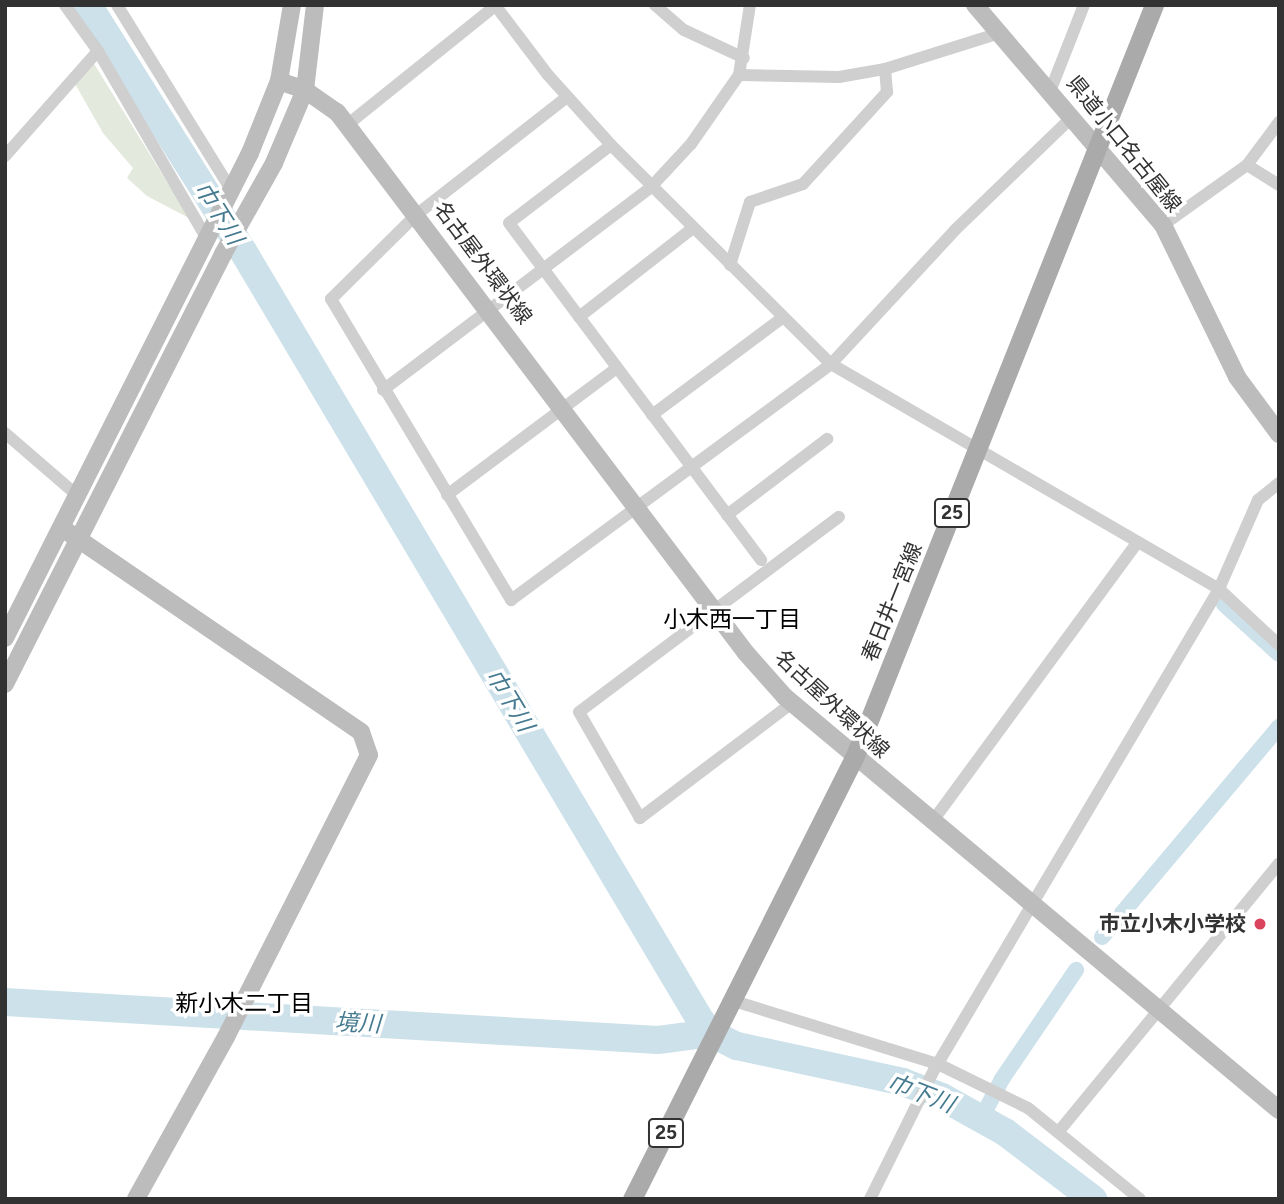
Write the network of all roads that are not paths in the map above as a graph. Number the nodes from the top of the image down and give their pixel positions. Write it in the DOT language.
graph roads {
  1 [pos="65,5"];
  2 [pos="117,5"];
  3 [pos="292,5"];
  4 [pos="315,5"];
  5 [pos="495,5"];
  6 [pos="655,5"];
  7 [pos="750,5"];
  8 [pos="975,5"];
  9 [pos="1084,5"];
  10 [pos="1154,5"];
  11 [pos="1000,33"];
  12 [pos="99,51"];
  13 [pos="744,58"];
  14 [pos="885,69"];
  15 [pos="739,75"];
  16 [pos="279,81"];
  17 [pos="1051,89"];
  18 [pos="305,90"];
  19 [pos="567,97"];
  20 [pos="1073,116"];
  21 [pos="1279,122"];
  22 [pos="347,125"];
  23 [pos="611,145"];
  24 [pos="1099,148"];
  25 [pos="5,156"];
  26 [pos="1247,166"];
  27 [pos="1279,185"];
  28 [pos="651,187"];
  29 [pos="232,191"];
  30 [pos="417,214"];
  31 [pos="1163,225"];
  32 [pos="693,228"];
  33 [pos="207,239"];
  34 [pos="730,265"];
  35 [pos="541,267"];
  36 [pos="488,307"];
  37 [pos="579,317"];
  38 [pos="781,319"];
  39 [pos="831,365"];
  40 [pos="617,368"];
  41 [pos="383,390"];
  42 [pos="565,409"];
  43 [pos="652,415"];
  44 [pos="5,433"];
  45 [pos="1279,434"];
  46 [pos="827,439"];
  47 [pos="976,450"];
  48 [pos="692,468"];
  49 [pos="1279,482"];
  50 [pos="447,495"];
  51 [pos="78,496"];
  52 [pos="639,508"];
  53 [pos="727,515"];
  54 [pos="839,517"];
  55 [pos="62,528"];
  56 [pos="80,539"];
  57 [pos="1137,543"];
  58 [pos="761,560"];
  59 [pos="1219,589"];
  60 [pos="714,610"];
  61 [pos="5,638"];
  62 [pos="1279,645"];
  63 [pos="5,684"];
  64 [pos="792,703"];
  65 [pos="854,758"];
  66 [pos="932,822"];
  67 [pos="1279,863"];
  68 [pos="1031,904"];
  69 [pos="731,1006"];
  70 [pos="1159,1009"];
  71 [pos="936,1067"];
  72 [pos="1279,1110"];
  73 [pos="1060,1130"];
  74 [pos="135,1199"];
  75 [pos="632,1199"];
  76 [pos="870,1199"];
  77 [pos="1140,1199"];
  1 -- 12 [label="street"];
  2 -- 29 [label="street"];
  3 -- 16 [label="street"];
  4 -- 18 [label="street"];
  5 -- 19 [label="street"];
  5 -- 22 [label="street"];
  6 -- 13 [label="street"];
  7 -- 13 [label="street"];
  8 -- 11 [label="street, 県道小口名古屋線"];
  9 -- 17 [label="street"];
  10 -- 24 [label="main road, 春日井一宮線 / 25"];
  11 -- 14 [label="street"];
  11 -- 17 [label="street, 県道小口名古屋線"];
  12 -- 25 [label="street"];
  12 -- 33 [label="street"];
  13 -- 15 [label="street"];
  14 -- 15 [label="street"];
  14 -- 34 [label="street"];
  15 -- 28 [label="street"];
  16 -- 18 [label="street, 名古屋外環状線"];
  16 -- 29 [label="street"];
  17 -- 20 [label="street, 県道小口名古屋線"];
  18 -- 22 [label="street, 名古屋外環状線"];
  18 -- 56 [label="street"];
  19 -- 23 [label="street"];
  19 -- 30 [label="street"];
  20 -- 24 [label="street, 県道小口名古屋線"];
  20 -- 39 [label="street"];
  21 -- 26 [label="street"];
  22 -- 30 [label="street, 名古屋外環状線"];
  23 -- 28 [label="street"];
  23 -- 35 [label="street"];
  24 -- 31 [label="street, 県道小口名古屋線"];
  24 -- 47 [label="main road, 春日井一宮線 / 25"];
  26 -- 27 [label="street"];
  26 -- 31 [label="street"];
  28 -- 32 [label="street"];
  28 -- 35 [label="street"];
  29 -- 33 [label="street"];
  30 -- 36 [label="street, 名古屋外環状線"];
  30 -- 41 [label="street"];
  31 -- 45 [label="street, 県道小口名古屋線"];
  32 -- 34 [label="street"];
  32 -- 37 [label="street"];
  33 -- 51 [label="street"];
  34 -- 38 [label="street"];
  35 -- 36 [label="street"];
  35 -- 37 [label="street"];
  36 -- 41 [label="street"];
  36 -- 42 [label="street, 名古屋外環状線"];
  37 -- 40 [label="street"];
  38 -- 39 [label="street"];
  38 -- 43 [label="street"];
  39 -- 47 [label="street"];
  39 -- 48 [label="street"];
  40 -- 42 [label="street"];
  40 -- 43 [label="street"];
  41 -- 50 [label="street"];
  42 -- 50 [label="street"];
  42 -- 52 [label="street, 名古屋外環状線"];
  43 -- 48 [label="street"];
  44 -- 51 [label="street"];
  46 -- 53 [label="street"];
  47 -- 57 [label="street"];
  47 -- 65 [label="main road, 春日井一宮線 / 25"];
  48 -- 52 [label="street"];
  48 -- 53 [label="street"];
  49 -- 59 [label="street"];
  50 -- 52 [label="street"];
  51 -- 55 [label="street"];
  52 -- 60 [label="street, 名古屋外環状線"];
  53 -- 58 [label="street"];
  54 -- 60 [label="street"];
  55 -- 56 [label="street"];
  55 -- 61 [label="street"];
  56 -- 63 [label="street"];
  56 -- 74 [label="street"];
  57 -- 59 [label="street"];
  57 -- 66 [label="street"];
  59 -- 62 [label="street"];
  59 -- 68 [label="street"];
  60 -- 64 [label="street, 名古屋外環状線"];
  60 -- 64 [label="street"];
  64 -- 65 [label="street, 名古屋外環状線"];
  65 -- 66 [label="street, 名古屋外環状線"];
  65 -- 69 [label="main road, 春日井一宮線 / 25"];
  66 -- 68 [label="street, 名古屋外環状線"];
  67 -- 70 [label="street"];
  68 -- 70 [label="street, 名古屋外環状線"];
  68 -- 71 [label="street"];
  69 -- 71 [label="street"];
  69 -- 75 [label="main road, 春日井一宮線 / 25"];
  70 -- 72 [label="street, 名古屋外環状線"];
  70 -- 73 [label="street"];
  71 -- 73 [label="street"];
  71 -- 76 [label="street"];
  73 -- 77 [label="street"];
}
